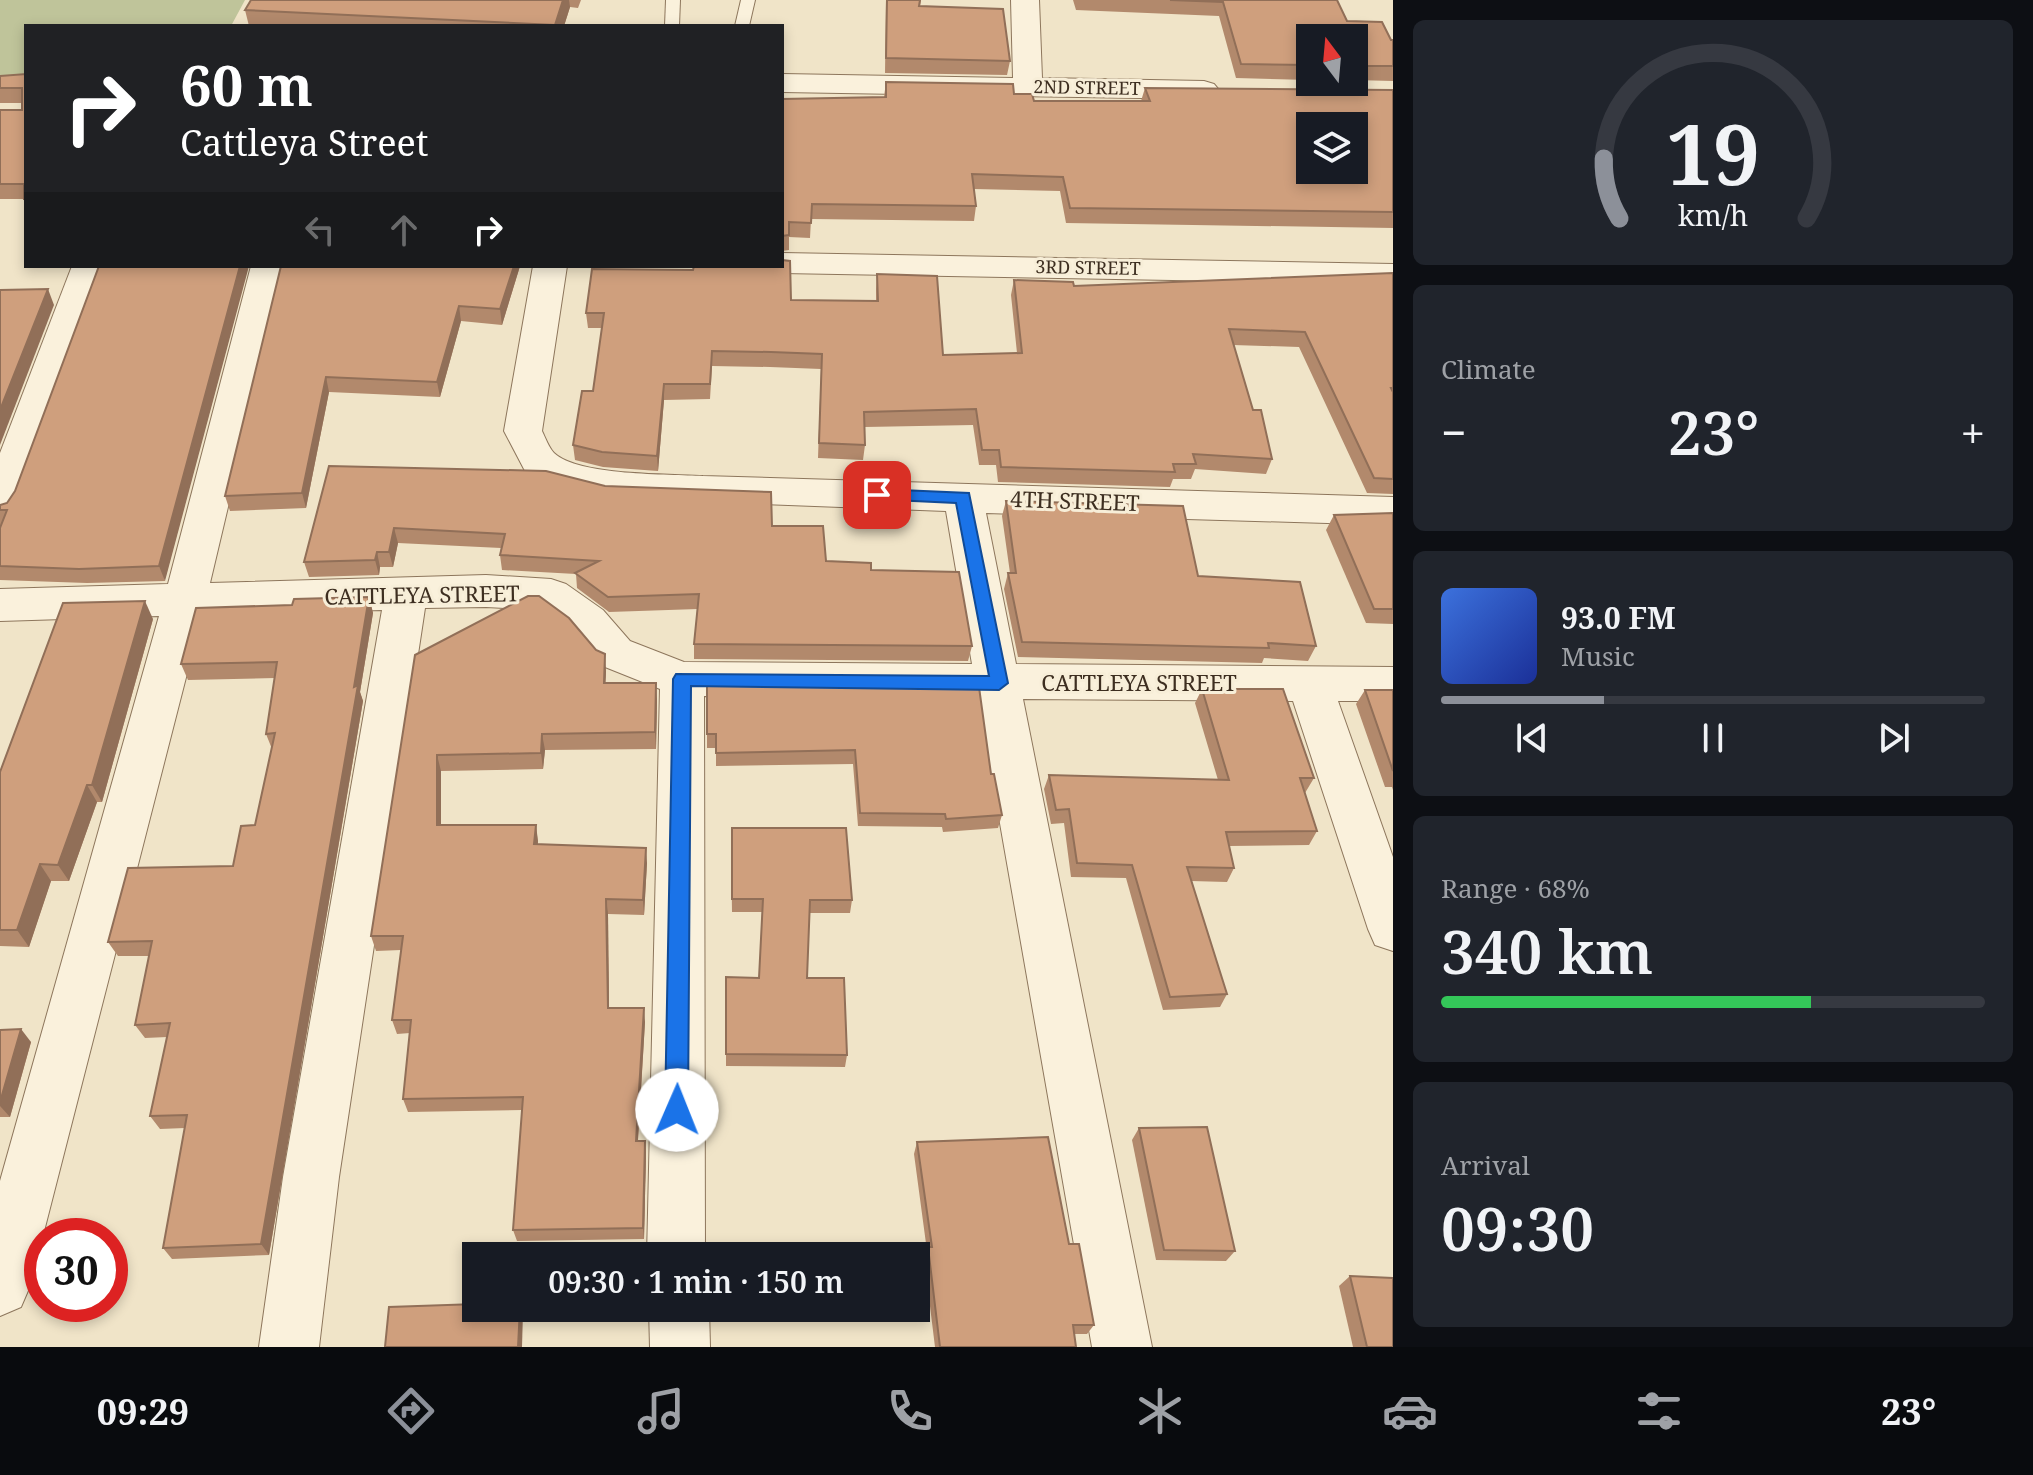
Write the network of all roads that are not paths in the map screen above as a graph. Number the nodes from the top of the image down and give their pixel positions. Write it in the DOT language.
graph roads {
  1 [pos="673,0"];
  2 [pos="748,0"];
  3 [pos="1025,0"];
  4 [pos="672,24"];
  5 [pos="742,24"];
  6 [pos="784,83"];
  7 [pos="1028,88"];
  8 [pos="1234,91"];
  9 [pos="784,263"];
  10 [pos="88,268"];
  11 [pos="268,268"];
  12 [pos="550,268"];
  13 [pos="1393,274"];
  14 [pos="963,497"];
  15 [pos="0,505"];
  16 [pos="1393,511"];
  17 [pos="406,593"];
  18 [pos="185,600"];
  19 [pos="0,605"];
  20 [pos="682,679"];
  21 [pos="999,683"];
  22 [pos="1310,684"];
  23 [pos="1393,684"];
  24 [pos="1393,929"];
  25 [pos="676,1242"];
  26 [pos="0,1286"];
  27 [pos="679,1322"];
  28 [pos="289,1347"];
  29 [pos="680,1347"];
  30 [pos="1122,1347"];
  1 -- 4 [label="lane"];
  2 -- 5 [label="lane"];
  3 -- 7 [label="street"];
  6 -- 7 [label="street, 2ND STREET"];
  7 -- 8 [label="street, 2ND STREET"];
  9 -- 13 [label="street, 3RD STREET"];
  10 -- 15 [label="street"];
  11 -- 18 [label="street"];
  12 -- 14 [label="street, 4TH STREET"];
  14 -- 16 [label="street, 4TH STREET"];
  14 -- 21 [label="street"];
  17 -- 18 [label="street, CATTLEYA STREET"];
  17 -- 20 [label="street, CATTLEYA STREET"];
  17 -- 28 [label="street"];
  18 -- 19 [label="street, CATTLEYA STREET"];
  18 -- 26 [label="street"];
  20 -- 21 [label="street, CATTLEYA STREET"];
  20 -- 25 [label="street"];
  21 -- 22 [label="street, CATTLEYA STREET"];
  21 -- 30 [label="street"];
  22 -- 23 [label="street, CATTLEYA STREET"];
  22 -- 24 [label="street"];
  27 -- 29 [label="street"];
}
